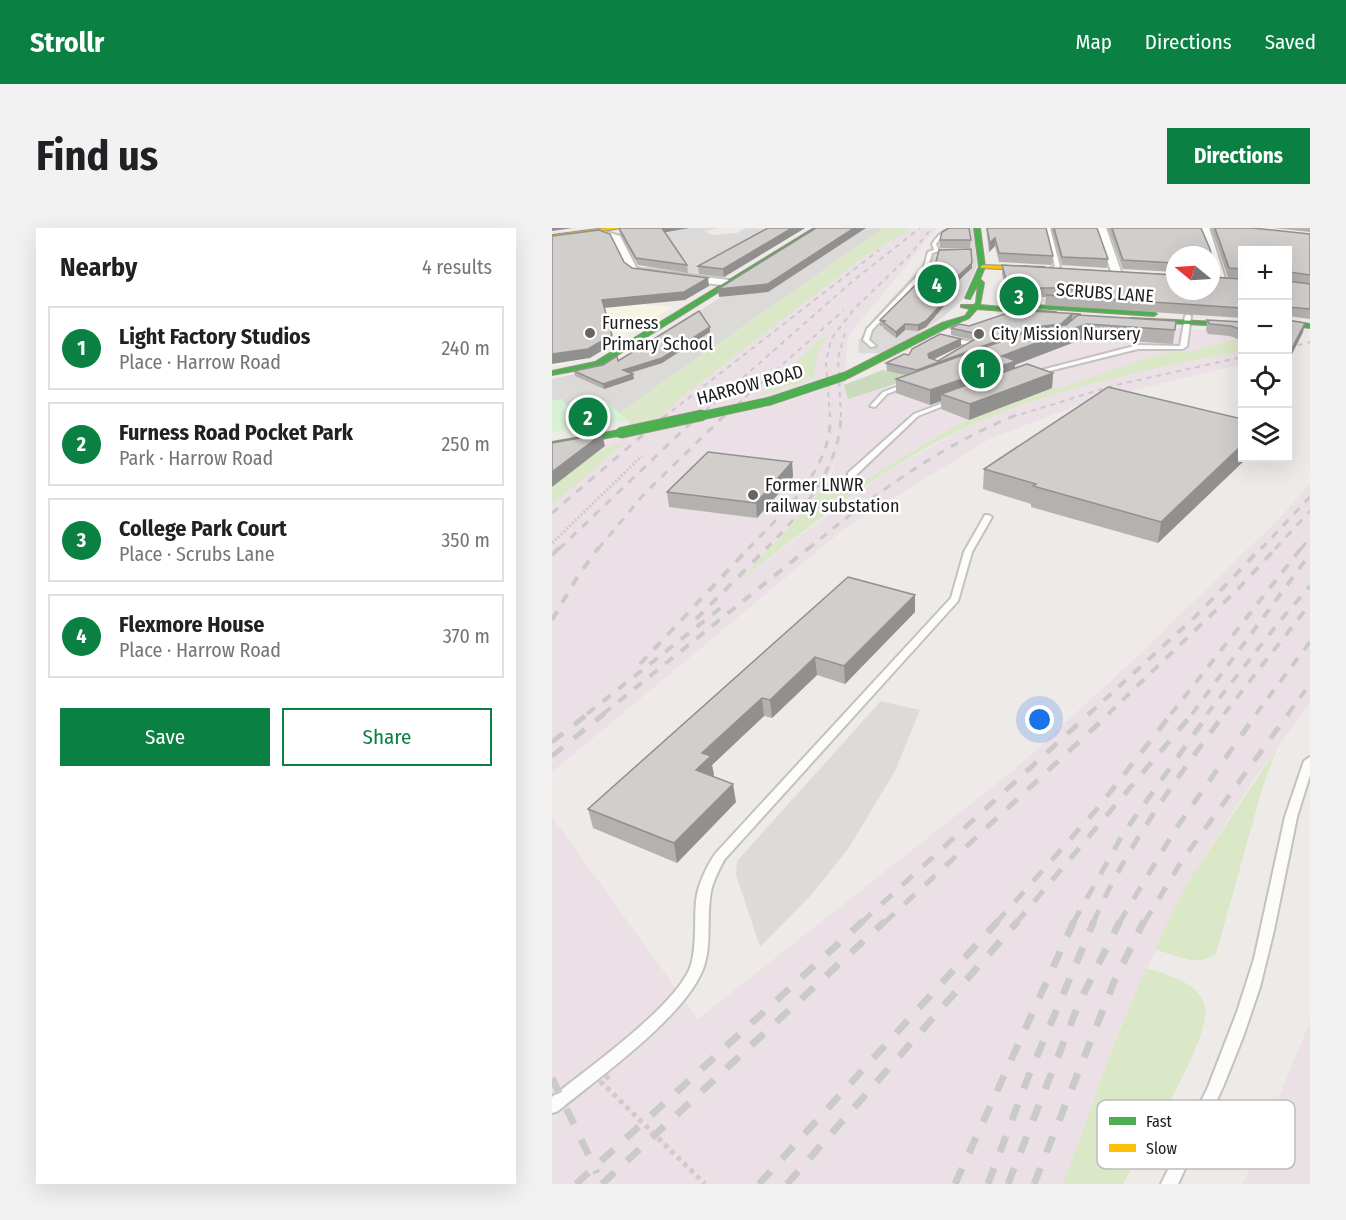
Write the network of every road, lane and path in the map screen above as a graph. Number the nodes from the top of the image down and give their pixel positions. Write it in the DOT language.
graph roads {
  1 [pos="618,228"];
  2 [pos="818,228"];
  3 [pos="977,228"];
  4 [pos="1048,228"];
  5 [pos="1101,228"];
  6 [pos="1204,228"];
  7 [pos="954,229"];
  8 [pos="600,231"];
  9 [pos="552,237"];
  10 [pos="946,250"];
  11 [pos="937,251"];
  12 [pos="982,267"];
  13 [pos="1051,270"];
  14 [pos="1072,272"];
  15 [pos="1099,273"];
  16 [pos="1122,274"];
  17 [pos="1221,281"];
  18 [pos="729,283"];
  19 [pos="979,283"];
  20 [pos="1060,302"];
  21 [pos="1092,303"];
  22 [pos="1002,304"];
  23 [pos="971,305"];
  24 [pos="1073,307"];
  25 [pos="1037,309"];
  26 [pos="1238,320"];
  27 [pos="1188,323"];
  28 [pos="1292,324"];
  29 [pos="1238,326"];
  30 [pos="1292,328"];
  31 [pos="1310,328"];
  32 [pos="1177,330"];
  33 [pos="928,335"];
  34 [pos="873,346"];
  35 [pos="960,355"];
  36 [pos="552,373"];
  37 [pos="1029,374"];
  38 [pos="918,381"];
  39 [pos="966,396"];
  40 [pos="873,406"];
  41 [pos="552,445"];
  42 [pos="646,451"];
  43 [pos="851,475"];
  44 [pos="988,516"];
  45 [pos="552,543"];
  46 [pos="1310,761"];
  47 [pos="609,1076"];
  48 [pos="1208,1100"];
  49 [pos="552,1106"];
  50 [pos="1176,1169"];
  51 [pos="705,1184"];
  52 [pos="1169,1184"];
  1 -- 8 [label="main road"];
  2 -- 18 [label="main road"];
  3 -- 12 [label="main road, HARROW ROAD"];
  4 -- 13 [label="lane"];
  5 -- 16 [label="street"];
  6 -- 17 [label="street"];
  7 -- 11 [label="lane"];
  8 -- 9 [label="main road"];
  8 -- 18 [label="street"];
  10 -- 11 [label="lane"];
  11 -- 34 [label="lane"];
  12 -- 13 [label="main road"];
  12 -- 19 [label="main road, HARROW ROAD"];
  13 -- 14 [label="main road"];
  15 -- 16 [label="main road"];
  18 -- 36 [label="main road"];
  19 -- 22 [label="main road"];
  19 -- 23 [label="main road, HARROW ROAD"];
  20 -- 25 [label="lane"];
  21 -- 24 [label="lane"];
  22 -- 23 [label="main road, SCRUBS LANE"];
  22 -- 25 [label="main road, SCRUBS LANE"];
  23 -- 25 [label="main road, SCRUBS LANE"];
  23 -- 33 [label="main road, HARROW ROAD"];
  24 -- 25 [label="main road, SCRUBS LANE"];
  24 -- 27 [label="main road, SCRUBS LANE"];
  26 -- 27 [label="main road, SCRUBS LANE"];
  27 -- 29 [label="main road, SCRUBS LANE"];
  27 -- 32 [label="lane"];
  27 -- 37 [label="lane"];
  28 -- 31 [label="main road"];
  30 -- 31 [label="main road"];
  33 -- 35 [label="lane"];
  33 -- 41 [label="main road, HARROW ROAD, bridge"];
  38 -- 40 [label="lane"];
  39 -- 43 [label="lane"];
  42 -- 45 [label="path"];
  44 -- 49 [label="lane"];
  46 -- 48 [label="lane"];
  47 -- 51 [label="path, bridge"];
  50 -- 52 [label="lane"];
}
